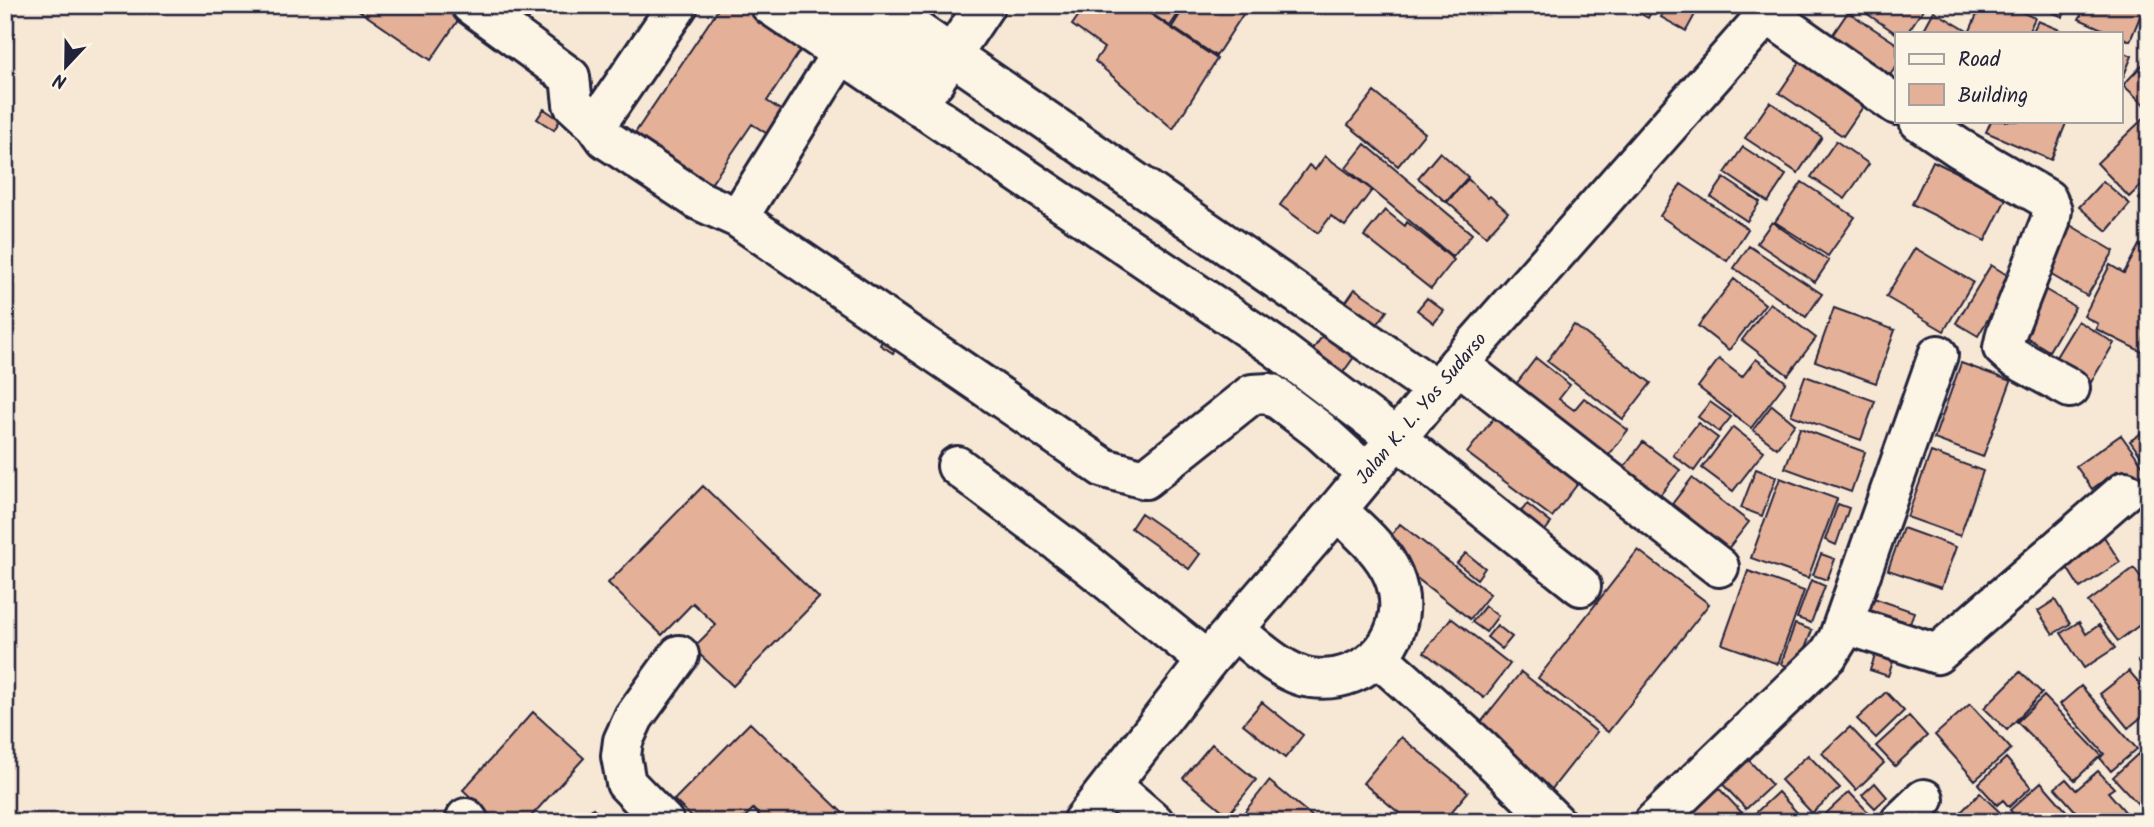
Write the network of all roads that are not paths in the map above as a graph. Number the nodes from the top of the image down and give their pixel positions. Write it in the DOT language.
graph roads {
  1 [pos="471,5"];
  2 [pos="678,5"];
  3 [pos="770,5"];
  4 [pos="825,5"];
  5 [pos="879,5"];
  6 [pos="985,5"];
  7 [pos="1771,10"];
  8 [pos="841,53"];
  9 [pos="935,81"];
  10 [pos="1895,103"];
  11 [pos="1920,122"];
  12 [pos="597,125"];
  13 [pos="738,218"];
  14 [pos="1938,355"];
  15 [pos="1448,377"];
  16 [pos="2070,388"];
  17 [pos="1397,439"];
  18 [pos="957,466"];
  19 [pos="1367,474"];
  20 [pos="2125,491"];
  21 [pos="1337,510"];
  22 [pos="1719,567"];
  23 [pos="1581,586"];
  24 [pos="1845,624"];
  25 [pos="1234,629"];
  26 [pos="679,655"];
  27 [pos="1378,657"];
  28 [pos="1207,661"];
  29 [pos="1112,786"];
  30 [pos="664,822"];
  31 [pos="1082,822"];
  32 [pos="1154,822"];
  33 [pos="1555,822"];
  34 [pos="1654,822"];
  1 -- 12 [label="main road"];
  2 -- 12 [label="main road"];
  3 -- 8 [label="main road"];
  4 -- 9 [label="main road"];
  5 -- 9 [label="main road"];
  6 -- 9 [label="main road"];
  7 -- 10 [label="main road"];
  7 -- 15 [label="main road, Jalan K. L. Yos Sudarso"];
  8 -- 9 [label="main road"];
  8 -- 13 [label="main road"];
  9 -- 15 [label="main road"];
  9 -- 17 [label="main road"];
  11 -- 16 [label="main road"];
  12 -- 13 [label="main road"];
  13 -- 19 [label="main road"];
  14 -- 24 [label="main road"];
  15 -- 17 [label="main road, Jalan K. L. Yos Sudarso"];
  15 -- 22 [label="main road"];
  17 -- 19 [label="main road, Jalan K. L. Yos Sudarso"];
  17 -- 23 [label="main road"];
  18 -- 28 [label="main road"];
  19 -- 21 [label="main road, Jalan K. L. Yos Sudarso"];
  20 -- 24 [label="main road"];
  21 -- 25 [label="main road, Jalan K. L. Yos Sudarso"];
  21 -- 27 [label="main road"];
  24 -- 34 [label="main road"];
  25 -- 27 [label="main road"];
  25 -- 28 [label="main road, Jalan K. L. Yos Sudarso"];
  26 -- 30 [label="main road"];
  27 -- 33 [label="main road"];
  28 -- 29 [label="main road, Jalan K. L. Yos Sudarso"];
  29 -- 31 [label="main road, Jalan K. L. Yos Sudarso"];
  29 -- 32 [label="main road"];
}
